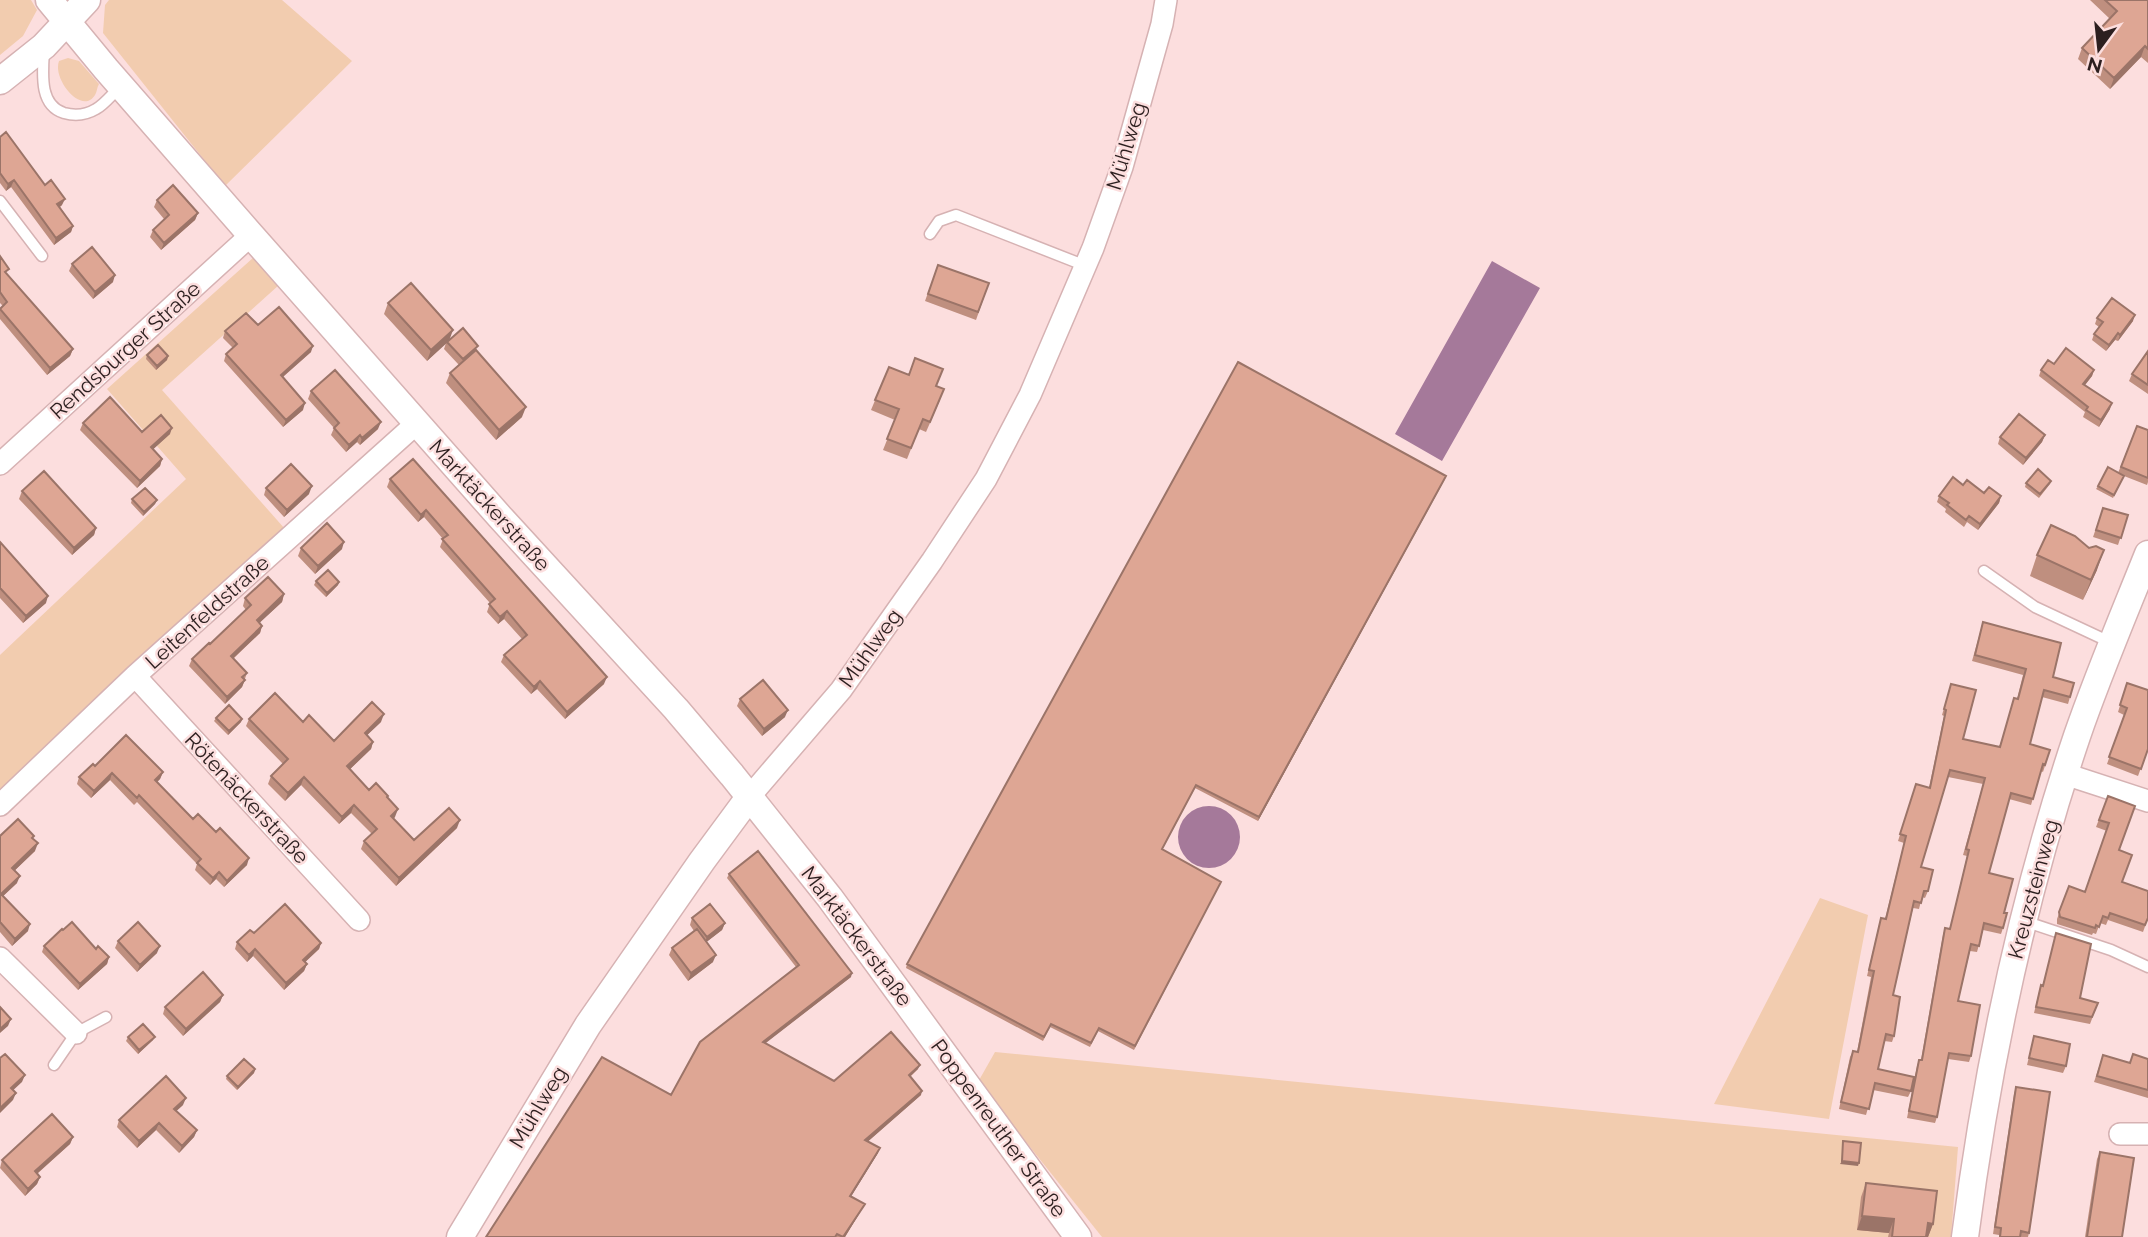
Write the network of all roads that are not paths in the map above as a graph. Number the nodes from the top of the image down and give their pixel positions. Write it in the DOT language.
graph roads {
  1 [pos="49,0"];
  2 [pos="87,0"];
  3 [pos="1166,0"];
  4 [pos="68,22"];
  5 [pos="44,46"];
  6 [pos="0,81"];
  7 [pos="121,86"];
  8 [pos="0,201"];
  9 [pos="930,234"];
  10 [pos="251,235"];
  11 [pos="42,256"];
  12 [pos="1086,266"];
  13 [pos="417,423"];
  14 [pos="0,464"];
  15 [pos="2148,554"];
  16 [pos="1984,571"];
  17 [pos="2112,643"];
  18 [pos="135,677"];
  19 [pos="2065,774"];
  20 [pos="750,796"];
  21 [pos="2148,801"];
  22 [pos="0,805"];
  23 [pos="359,919"];
  24 [pos="2024,921"];
  25 [pos="0,958"];
  26 [pos="2148,967"];
  27 [pos="106,1017"];
  28 [pos="919,1019"];
  29 [pos="76,1033"];
  30 [pos="54,1065"];
  31 [pos="2119,1134"];
  32 [pos="2148,1134"];
  33 [pos="460,1237"];
  34 [pos="1078,1237"];
  35 [pos="1965,1237"];
  1 -- 4 [label="street, Marktäckerstraße"];
  2 -- 4 [label="street"];
  3 -- 12 [label="street, Mühlweg"];
  4 -- 5 [label="street"];
  4 -- 7 [label="street, Marktäckerstraße"];
  5 -- 6 [label="street"];
  5 -- 7 [label="lane"];
  7 -- 10 [label="street, Marktäckerstraße"];
  8 -- 11 [label="lane"];
  9 -- 12 [label="lane"];
  10 -- 13 [label="street, Marktäckerstraße"];
  10 -- 14 [label="street, Rendsburger Straße"];
  12 -- 20 [label="street, Mühlweg"];
  13 -- 18 [label="street, Leitenfeldstraße"];
  13 -- 20 [label="street, Marktäckerstraße"];
  15 -- 17 [label="street, Kreuzsteinweg"];
  16 -- 17 [label="lane"];
  17 -- 19 [label="street, Kreuzsteinweg"];
  18 -- 22 [label="street, Leitenfeldstraße"];
  18 -- 23 [label="street, Rötenäckerstraße"];
  19 -- 21 [label="street"];
  19 -- 24 [label="street, Kreuzsteinweg"];
  20 -- 28 [label="street, Marktäckerstraße"];
  20 -- 33 [label="street, Mühlweg"];
  24 -- 26 [label="lane"];
  24 -- 35 [label="street, Kreuzsteinweg"];
  25 -- 29 [label="street"];
  27 -- 29 [label="lane"];
  28 -- 34 [label="street, Poppenreuther Straße"];
  29 -- 30 [label="lane"];
  31 -- 32 [label="street"];
}
